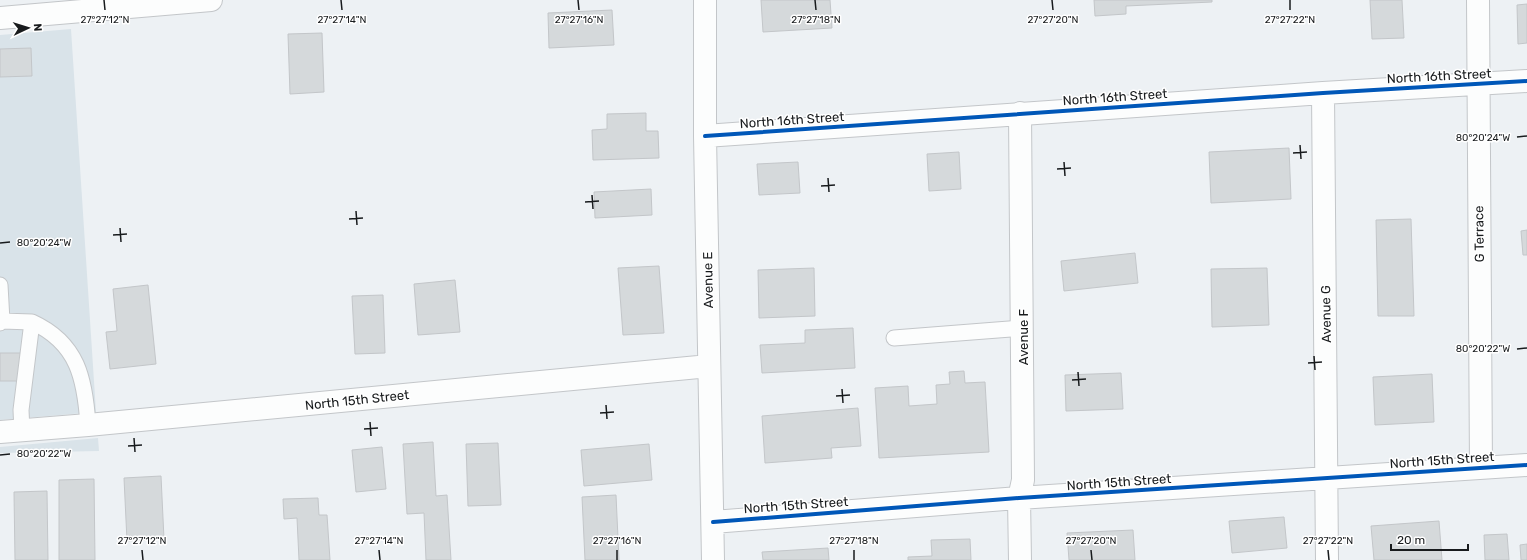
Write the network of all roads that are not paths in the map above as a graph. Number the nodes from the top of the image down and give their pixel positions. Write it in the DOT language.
graph roads {
  1 [pos="211,0"];
  2 [pos="705,0"];
  3 [pos="1478,0"];
  4 [pos="0,18"];
  5 [pos="1527,81"];
  6 [pos="1477,84"];
  7 [pos="1323,93"];
  8 [pos="1020,113"];
  9 [pos="705,136"];
  10 [pos="0,285"];
  11 [pos="1,322"];
  12 [pos="32,322"];
  13 [pos="1023,328"];
  14 [pos="894,338"];
  15 [pos="709,366"];
  16 [pos="88,425"];
  17 [pos="7,433"];
  18 [pos="1527,465"];
  19 [pos="1481,468"];
  20 [pos="1328,478"];
  21 [pos="1019,498"];
  22 [pos="713,522"];
  23 [pos="713,560"];
  24 [pos="1020,560"];
  25 [pos="1327,560"];
  1 -- 4 [label="street"];
  2 -- 9 [label="street, Avenue E"];
  3 -- 6 [label="street, G Terrace"];
  5 -- 6 [label="street, North 16th Street"];
  6 -- 7 [label="street, North 16th Street"];
  6 -- 19 [label="street, G Terrace"];
  7 -- 8 [label="street, North 16th Street"];
  7 -- 20 [label="street, Avenue G"];
  8 -- 9 [label="street, North 16th Street"];
  8 -- 13 [label="street, Avenue F"];
  9 -- 15 [label="street, Avenue E"];
  10 -- 11 [label="lane"];
  11 -- 12 [label="lane"];
  12 -- 16 [label="lane"];
  12 -- 17 [label="lane"];
  13 -- 14 [label="lane"];
  13 -- 21 [label="street, Avenue F"];
  15 -- 16 [label="street, North 15th Street"];
  15 -- 22 [label="street, Avenue E"];
  16 -- 17 [label="street, North 15th Street"];
  18 -- 19 [label="street, North 15th Street"];
  19 -- 20 [label="street, North 15th Street"];
  20 -- 21 [label="street, North 15th Street"];
  20 -- 25 [label="street, Avenue G"];
  21 -- 22 [label="street, North 15th Street"];
  21 -- 24 [label="street, Avenue F"];
  22 -- 23 [label="street, Avenue E"];
}
